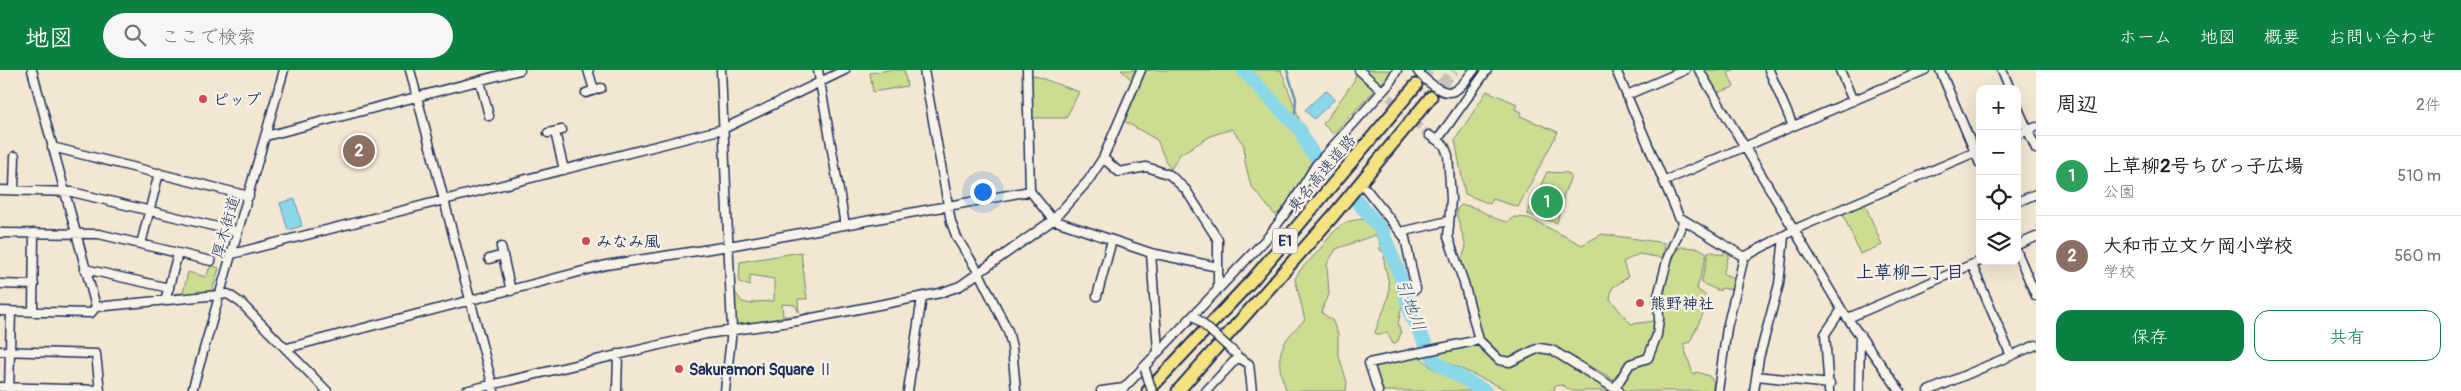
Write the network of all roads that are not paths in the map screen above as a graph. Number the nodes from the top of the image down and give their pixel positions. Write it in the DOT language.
graph roads {
  1 [pos="32,70"];
  2 [pos="284,70"];
  3 [pos="410,70"];
  4 [pos="520,70"];
  5 [pos="588,70"];
  6 [pos="721,70"];
  7 [pos="818,70"];
  8 [pos="845,70"];
  9 [pos="924,70"];
  10 [pos="1027,70"];
  11 [pos="1141,70"];
  12 [pos="1359,70"];
  13 [pos="1398,70"];
  14 [pos="1417,70"];
  15 [pos="1474,70"];
  16 [pos="1487,70"];
  17 [pos="1616,70"];
  18 [pos="1685,70"];
  19 [pos="1699,70"];
  20 [pos="1769,70"];
  21 [pos="1840,70"];
  22 [pos="1925,70"];
  23 [pos="1940,70"];
  24 [pos="2002,70"];
  25 [pos="501,72"];
  26 [pos="1911,73"];
  27 [pos="480,81"];
  28 [pos="821,82"];
  29 [pos="2008,85"];
  30 [pos="1416,86"];
  31 [pos="1380,89"];
  32 [pos="586,93"];
  33 [pos="1627,95"];
  34 [pos="417,97"];
  35 [pos="1431,97"];
  36 [pos="1853,101"];
  37 [pos="489,116"];
  38 [pos="2021,116"];
  39 [pos="1793,126"];
  40 [pos="2036,127"];
  41 [pos="723,129"];
  42 [pos="2027,130"];
  43 [pos="555,132"];
  44 [pos="2021,132"];
  45 [pos="1429,135"];
  46 [pos="266,136"];
  47 [pos="1438,139"];
  48 [pos="1745,146"];
  49 [pos="52,147"];
  50 [pos="1976,149"];
  51 [pos="2036,149"];
  52 [pos="1976,151"];
  53 [pos="15,156"];
  54 [pos="1103,158"];
  55 [pos="564,170"];
  56 [pos="158,173"];
  57 [pos="1664,181"];
  58 [pos="1366,189"];
  59 [pos="0,190"];
  60 [pos="14,190"];
  61 [pos="65,191"];
  62 [pos="1030,191"];
  63 [pos="2036,194"];
  64 [pos="248,196"];
  65 [pos="446,200"];
  66 [pos="2021,200"];
  67 [pos="949,204"];
  68 [pos="150,210"];
  69 [pos="1053,220"];
  70 [pos="1684,220"];
  71 [pos="1448,221"];
  72 [pos="845,225"];
  73 [pos="1796,230"];
  74 [pos="238,232"];
  75 [pos="1401,232"];
  76 [pos="0,233"];
  77 [pos="34,233"];
  78 [pos="77,234"];
  79 [pos="1784,237"];
  80 [pos="2036,237"];
  81 [pos="1112,240"];
  82 [pos="2021,243"];
  83 [pos="141,244"];
  84 [pos="729,246"];
  85 [pos="178,252"];
  86 [pos="1152,253"];
  87 [pos="232,254"];
  88 [pos="1744,257"];
  89 [pos="489,259"];
  90 [pos="212,261"];
  91 [pos="2021,261"];
  92 [pos="1976,263"];
  93 [pos="1972,265"];
  94 [pos="1218,267"];
  95 [pos="85,268"];
  96 [pos="979,273"];
  97 [pos="0,284"];
  98 [pos="34,285"];
  99 [pos="169,288"];
  100 [pos="1218,288"];
  101 [pos="1416,289"];
  102 [pos="511,291"];
  103 [pos="2035,292"];
  104 [pos="220,295"];
  105 [pos="1097,296"];
  106 [pos="922,297"];
  107 [pos="470,301"];
  108 [pos="165,302"];
  109 [pos="94,310"];
  110 [pos="0,311"];
  111 [pos="11,311"];
  112 [pos="33,312"];
  113 [pos="1846,315"];
  114 [pos="1193,316"];
  115 [pos="732,330"];
  116 [pos="1860,334"];
  117 [pos="1479,340"];
  118 [pos="2036,345"];
  119 [pos="287,348"];
  120 [pos="0,350"];
  121 [pos="10,351"];
  122 [pos="1158,352"];
  123 [pos="618,354"];
  124 [pos="1237,356"];
  125 [pos="2011,356"];
  126 [pos="1145,367"];
  127 [pos="1756,376"];
  128 [pos="0,387"];
  129 [pos="493,387"];
  130 [pos="1829,387"];
  131 [pos="9,389"];
  132 [pos="1122,389"];
  133 [pos="1617,389"];
  134 [pos="100,390"];
  135 [pos="192,391"];
  136 [pos="327,391"];
  137 [pos="465,391"];
  138 [pos="617,391"];
  139 [pos="724,391"];
  140 [pos="908,391"];
  141 [pos="1016,391"];
  142 [pos="1101,391"];
  143 [pos="1150,391"];
  144 [pos="1178,391"];
  145 [pos="1206,391"];
  146 [pos="1252,391"];
  147 [pos="1378,391"];
  148 [pos="1718,391"];
  149 [pos="1754,391"];
  150 [pos="1859,391"];
  151 [pos="1900,391"];
  152 [pos="1928,391"];
  1 -- 49 [label="street"];
  2 -- 46 [label="street, 厚木街道"];
  3 -- 34 [label="street"];
  4 -- 25 [label="street"];
  5 -- 32 [label="street"];
  6 -- 41 [label="street"];
  7 -- 28 [label="street"];
  8 -- 28 [label="street"];
  9 -- 67 [label="street"];
  10 -- 62 [label="street"];
  11 -- 54 [label="street"];
  12 -- 31 [label="street"];
  13 -- 100 [label="street"];
  14 -- 15 [label="street"];
  16 -- 47 [label="street"];
  17 -- 33 [label="street"];
  18 -- 33 [label="street"];
  19 -- 48 [label="street"];
  20 -- 39 [label="street"];
  21 -- 36 [label="street"];
  22 -- 26 [label="street"];
  23 -- 50 [label="street"];
  24 -- 29 [label="street"];
  25 -- 27 [label="street"];
  26 -- 36 [label="street"];
  27 -- 34 [label="street"];
  27 -- 37 [label="street"];
  28 -- 41 [label="street"];
  28 -- 72 [label="street"];
  30 -- 143 [label="highway, 東名高速道路 / E1"];
  33 -- 57 [label="street"];
  34 -- 46 [label="street"];
  34 -- 65 [label="street"];
  35 -- 144 [label="highway, E1"];
  36 -- 39 [label="street"];
  38 -- 42 [label="street"];
  39 -- 48 [label="street"];
  40 -- 42 [label="street"];
  41 -- 55 [label="street"];
  41 -- 84 [label="street"];
  42 -- 44 [label="street"];
  42 -- 51 [label="street"];
  43 -- 55 [label="street"];
  45 -- 47 [label="street"];
  46 -- 64 [label="street, 厚木街道"];
  47 -- 71 [label="street"];
  48 -- 57 [label="street"];
  48 -- 73 [label="street"];
  49 -- 56 [label="street"];
  49 -- 61 [label="street"];
  52 -- 73 [label="street"];
  53 -- 60 [label="street"];
  54 -- 69 [label="street"];
  54 -- 94 [label="street"];
  55 -- 65 [label="street"];
  56 -- 64 [label="street"];
  56 -- 68 [label="street"];
  57 -- 70 [label="street"];
  58 -- 75 [label="street"];
  59 -- 60 [label="street"];
  60 -- 61 [label="street"];
  61 -- 68 [label="street"];
  61 -- 78 [label="street"];
  62 -- 67 [label="street"];
  62 -- 69 [label="street"];
  63 -- 66 [label="street"];
  64 -- 74 [label="street, 厚木街道"];
  65 -- 87 [label="street"];
  65 -- 107 [label="street"];
  67 -- 72 [label="street"];
  67 -- 96 [label="street"];
  68 -- 74 [label="street"];
  68 -- 83 [label="street"];
  69 -- 81 [label="street"];
  69 -- 96 [label="street"];
  70 -- 88 [label="street"];
  70 -- 133 [label="street"];
  71 -- 75 [label="street"];
  71 -- 117 [label="street"];
  72 -- 84 [label="street"];
  73 -- 79 [label="street"];
  73 -- 113 [label="street"];
  74 -- 87 [label="street, 厚木街道"];
  75 -- 101 [label="street"];
  76 -- 77 [label="street"];
  77 -- 78 [label="street"];
  77 -- 98 [label="street"];
  78 -- 83 [label="street"];
  78 -- 95 [label="street"];
  79 -- 88 [label="street"];
  79 -- 127 [label="street"];
  80 -- 82 [label="street"];
  81 -- 86 [label="street"];
  81 -- 105 [label="street"];
  83 -- 85 [label="street"];
  84 -- 102 [label="street"];
  84 -- 115 [label="street"];
  85 -- 90 [label="street"];
  85 -- 99 [label="street"];
  86 -- 94 [label="street"];
  86 -- 122 [label="street"];
  87 -- 104 [label="street, 厚木街道"];
  88 -- 148 [label="street"];
  89 -- 102 [label="street"];
  91 -- 103 [label="street"];
  92 -- 93 [label="street"];
  93 -- 113 [label="street"];
  93 -- 125 [label="street"];
  94 -- 100 [label="street"];
  95 -- 99 [label="street"];
  95 -- 109 [label="street"];
  96 -- 106 [label="street"];
  96 -- 141 [label="street"];
  97 -- 98 [label="street"];
  98 -- 112 [label="street"];
  99 -- 108 [label="street"];
  100 -- 114 [label="street"];
  102 -- 107 [label="street"];
  104 -- 108 [label="street"];
  104 -- 119 [label="street"];
  104 -- 135 [label="street, 厚木街道"];
  106 -- 115 [label="street"];
  106 -- 140 [label="street"];
  107 -- 119 [label="street"];
  107 -- 129 [label="street"];
  108 -- 109 [label="street"];
  109 -- 112 [label="street"];
  110 -- 111 [label="street"];
  111 -- 112 [label="street"];
  111 -- 121 [label="street"];
  113 -- 116 [label="street"];
  113 -- 130 [label="street"];
  114 -- 122 [label="street"];
  114 -- 124 [label="street, bridge"];
  115 -- 123 [label="street"];
  115 -- 139 [label="street"];
  116 -- 150 [label="street"];
  116 -- 151 [label="street"];
  117 -- 133 [label="street"];
  117 -- 147 [label="street"];
  118 -- 125 [label="street"];
  119 -- 136 [label="street"];
  120 -- 121 [label="street"];
  121 -- 131 [label="street"];
  121 -- 134 [label="street"];
  122 -- 126 [label="street"];
  123 -- 129 [label="street"];
  123 -- 138 [label="street"];
  124 -- 145 [label="street"];
  124 -- 146 [label="street"];
  125 -- 152 [label="street"];
  126 -- 132 [label="street"];
  126 -- 143 [label="street, bridge"];
  127 -- 130 [label="street"];
  127 -- 149 [label="street"];
  128 -- 131 [label="street"];
  129 -- 137 [label="street"];
  131 -- 134 [label="street"];
  132 -- 142 [label="street"];
}
